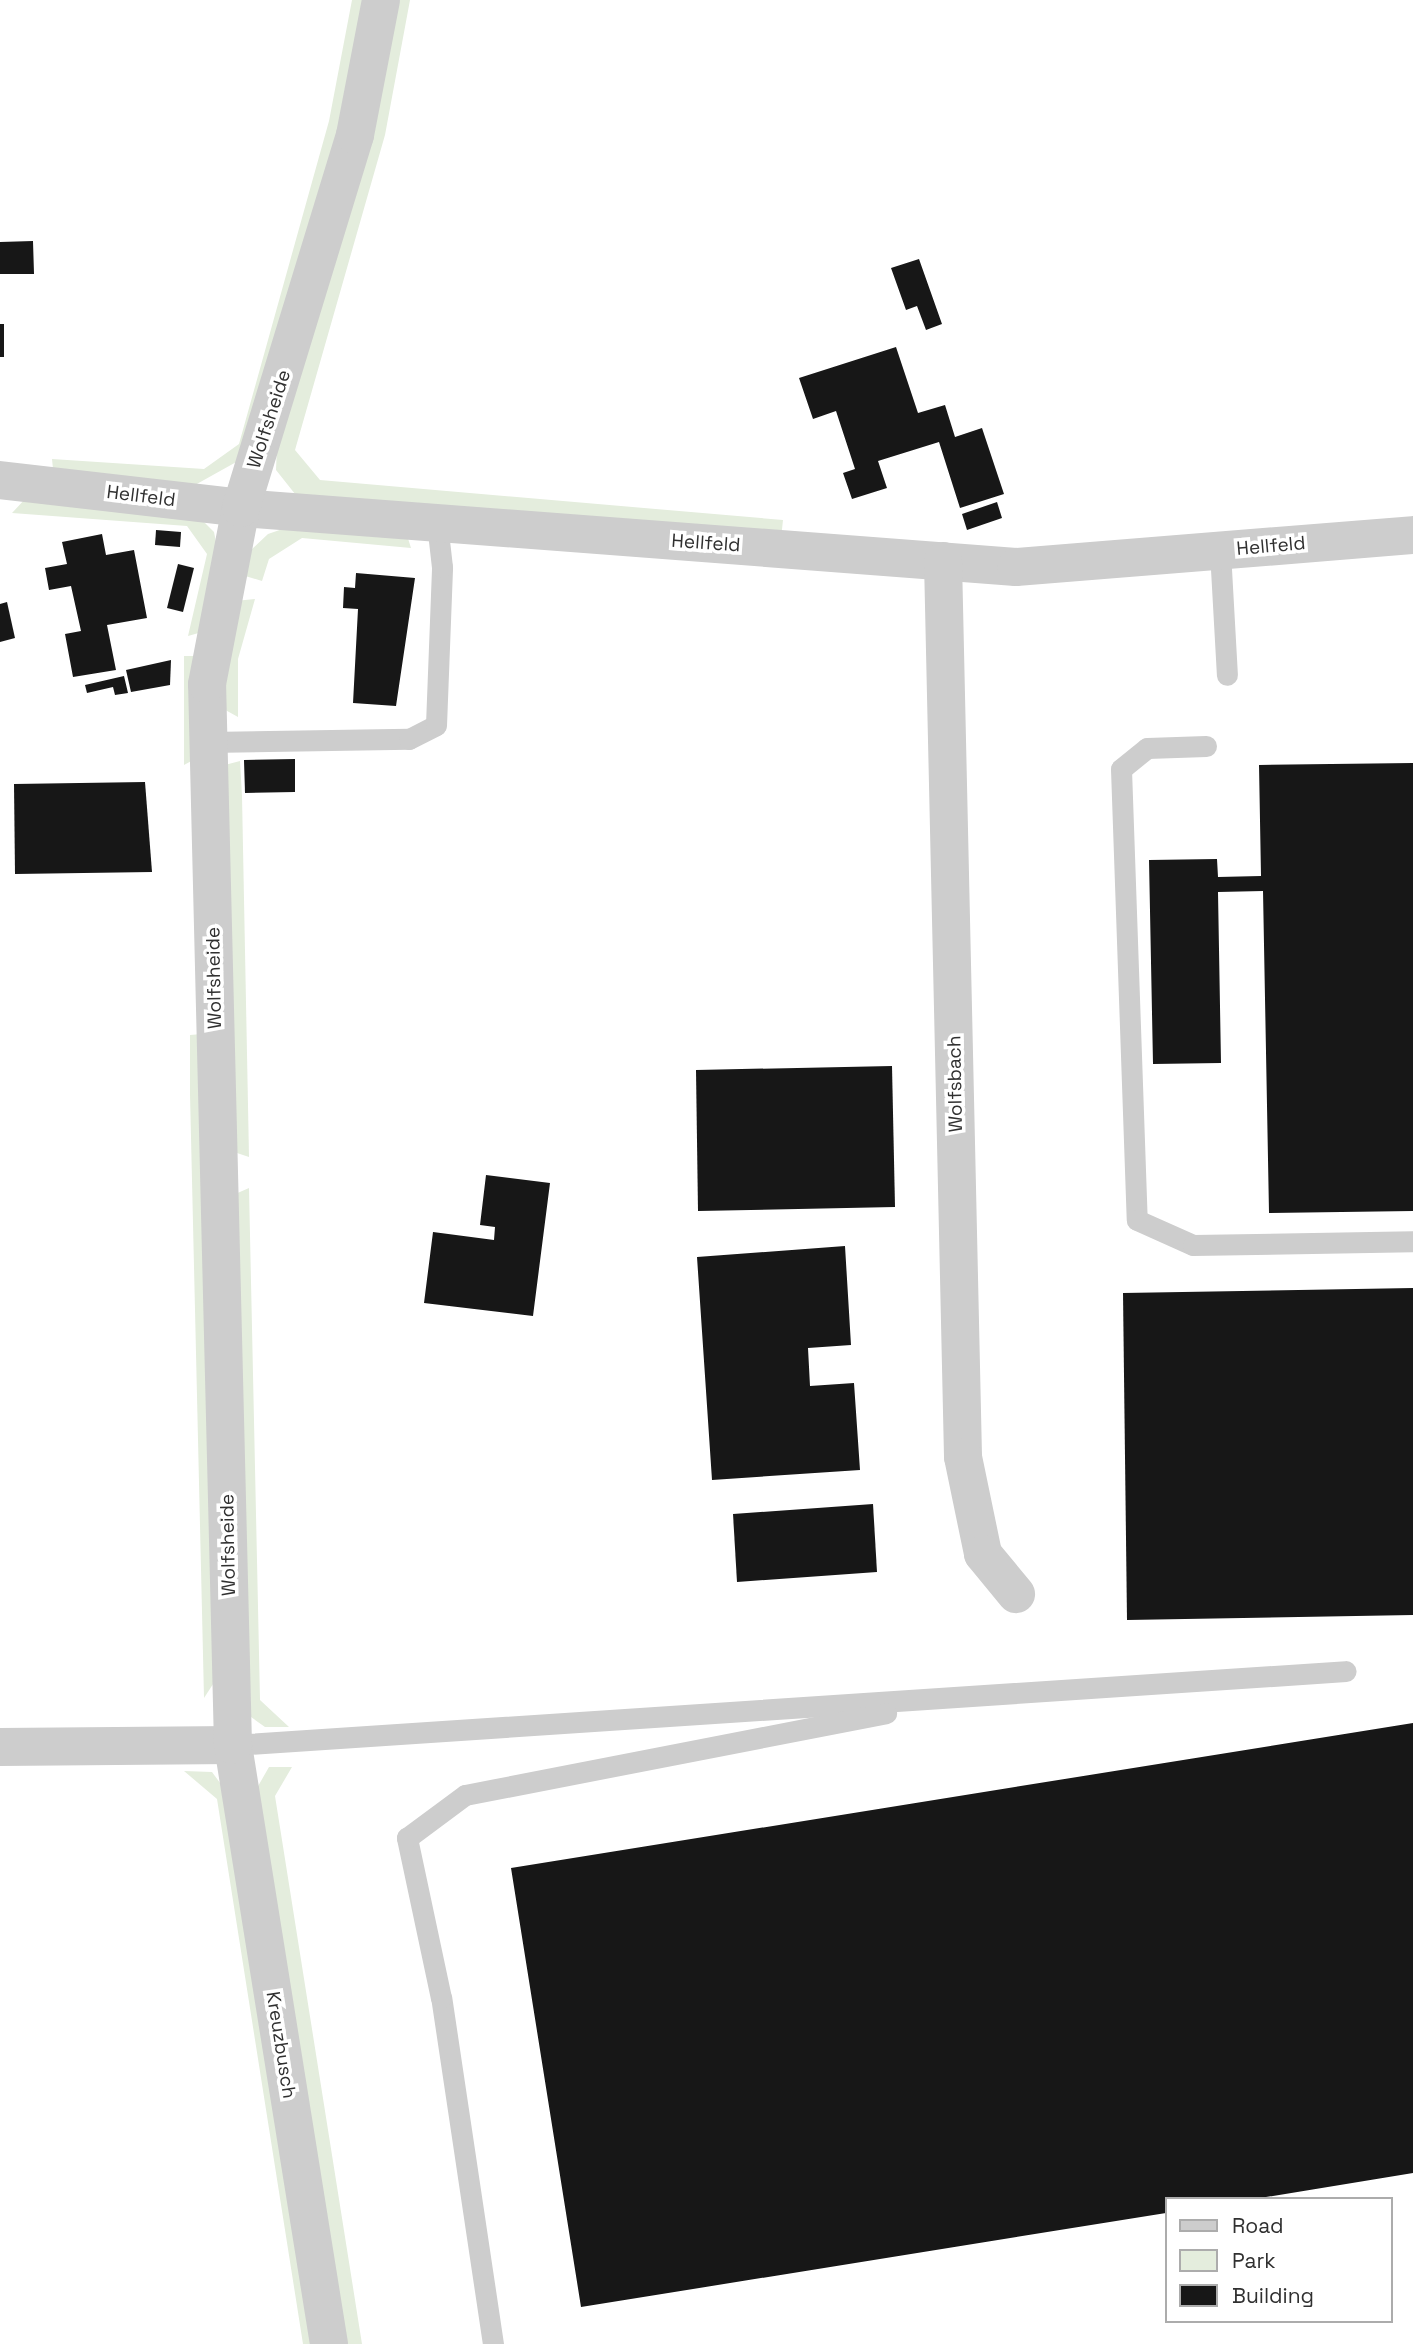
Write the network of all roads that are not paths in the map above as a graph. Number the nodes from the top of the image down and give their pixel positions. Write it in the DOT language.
graph roads {
  1 [pos="381,0"];
  2 [pos="0,480"];
  3 [pos="241,508"];
  4 [pos="438,523"];
  5 [pos="1413,535"];
  6 [pos="1220,551"];
  7 [pos="943,561"];
  8 [pos="1227,675"];
  9 [pos="208,742"];
  10 [pos="1206,746"];
  11 [pos="1413,1241"];
  12 [pos="1016,1594"];
  13 [pos="1346,1671"];
  14 [pos="974,1696"];
  15 [pos="233,1745"];
  16 [pos="0,1747"];
  17 [pos="329,2344"];
  18 [pos="493,2344"];
  1 -- 3 [label="street, Wolfsheide"];
  2 -- 3 [label="street, Hellfeld"];
  3 -- 4 [label="street, Hellfeld"];
  3 -- 9 [label="street, Wolfsheide"];
  4 -- 7 [label="street, Hellfeld"];
  4 -- 9 [label="lane"];
  5 -- 6 [label="street, Hellfeld"];
  6 -- 7 [label="street, Hellfeld"];
  6 -- 8 [label="lane"];
  7 -- 12 [label="street, Wolfsbach"];
  9 -- 15 [label="street, Wolfsheide"];
  10 -- 11 [label="lane"];
  13 -- 14 [label="lane"];
  14 -- 15 [label="lane"];
  14 -- 18 [label="lane"];
  15 -- 16 [label="street"];
  15 -- 17 [label="street, Kreuzbusch"];
}
